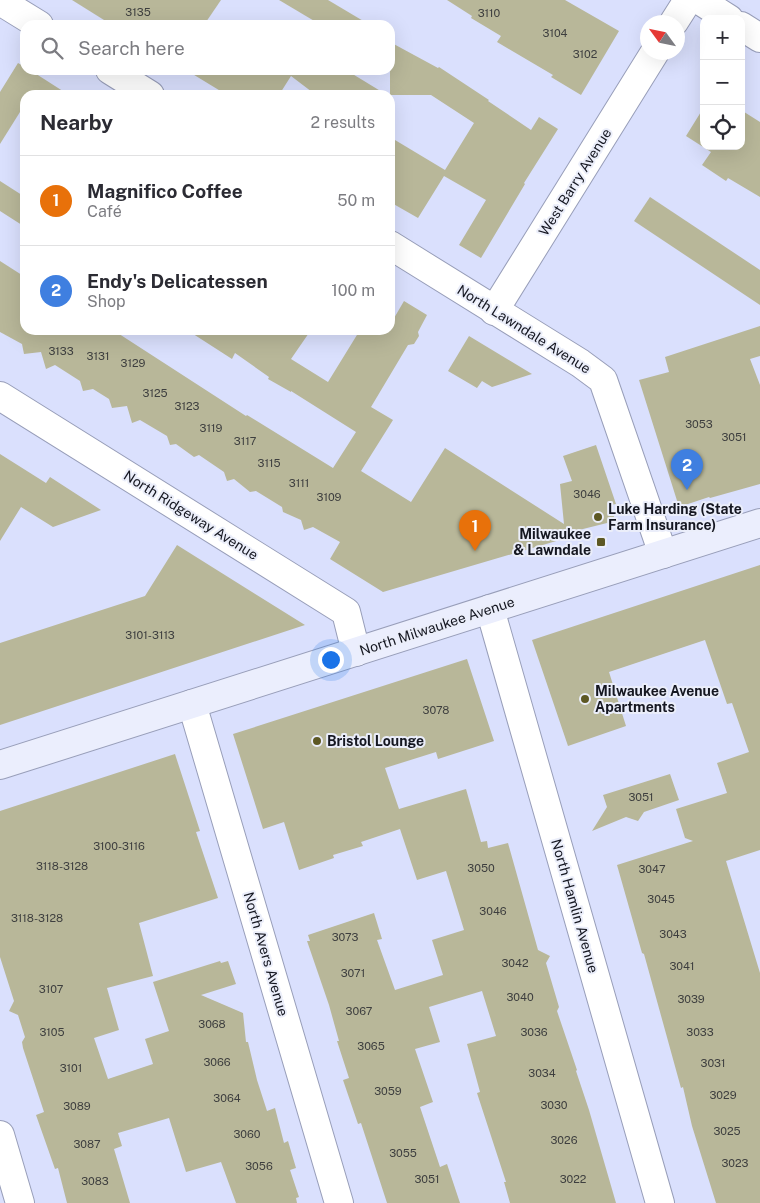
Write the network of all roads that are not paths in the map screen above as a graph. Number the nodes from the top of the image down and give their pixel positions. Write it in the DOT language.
graph roads {
  1 [pos="688,0"];
  2 [pos="699,0"];
  3 [pos="0,1"];
  4 [pos="678,15"];
  5 [pos="723,15"];
  6 [pos="31,20"];
  7 [pos="745,29"];
  8 [pos="760,38"];
  9 [pos="650,60"];
  10 [pos="118,75"];
  11 [pos="142,90"];
  12 [pos="395,248"];
  13 [pos="494,311"];
  14 [pos="0,396"];
  15 [pos="760,523"];
  16 [pos="663,554"];
  17 [pos="490,609"];
  18 [pos="356,652"];
  19 [pos="192,704"];
  20 [pos="0,765"];
  21 [pos="0,1135"];
  22 [pos="20,1203"];
  23 [pos="339,1203"];
  24 [pos="660,1203"];
  1 -- 4 [label="street"];
  2 -- 5 [label="street"];
  3 -- 6 [label="street"];
  7 -- 8 [label="street"];
  9 -- 13 [label="street, West Barry Avenue"];
  10 -- 11 [label="street"];
  12 -- 13 [label="street, North Lawndale Avenue"];
  13 -- 16 [label="street, North Lawndale Avenue"];
  14 -- 18 [label="street, North Ridgeway Avenue"];
  15 -- 16 [label="main road, North Milwaukee Avenue"];
  16 -- 17 [label="main road, North Milwaukee Avenue"];
  17 -- 18 [label="main road, North Milwaukee Avenue"];
  17 -- 24 [label="street, North Hamlin Avenue"];
  18 -- 19 [label="main road, North Milwaukee Avenue"];
  19 -- 20 [label="main road, North Milwaukee Avenue"];
  19 -- 23 [label="street, North Avers Avenue"];
  21 -- 22 [label="street"];
}
